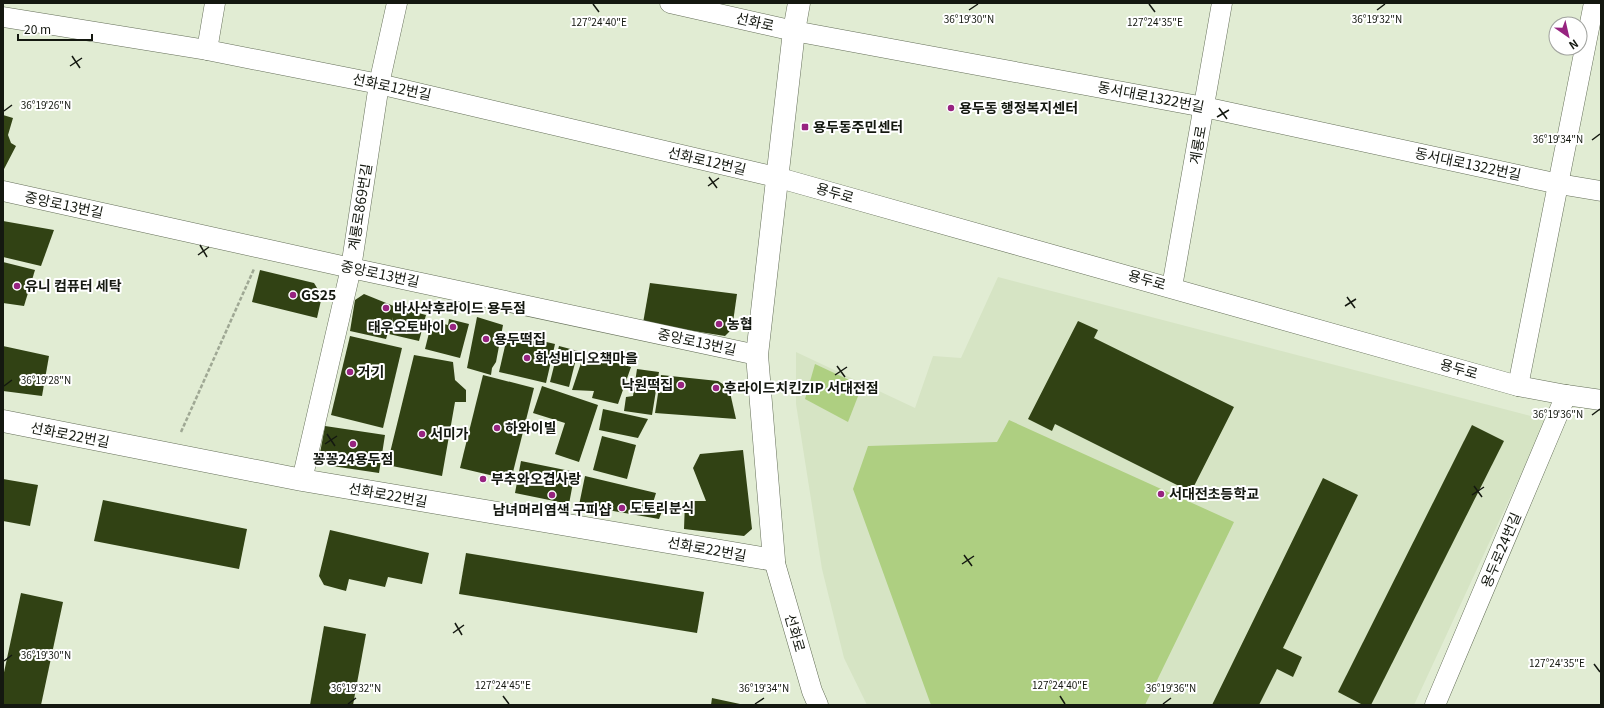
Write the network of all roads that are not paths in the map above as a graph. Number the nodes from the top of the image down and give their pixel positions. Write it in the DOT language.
graph roads {
  1 [pos="215,3"];
  2 [pos="397,3"];
  3 [pos="670,3"];
  4 [pos="799,3"];
  5 [pos="1222,3"];
  6 [pos="1594,3"];
  7 [pos="3,17"];
  8 [pos="794,31"];
  9 [pos="208,50"];
  10 [pos="379,84"];
  11 [pos="1204,107"];
  12 [pos="776,177"];
  13 [pos="1559,184"];
  14 [pos="3,191"];
  15 [pos="1601,191"];
  16 [pos="351,268"];
  17 [pos="1172,287"];
  18 [pos="757,355"];
  19 [pos="1518,386"];
  20 [pos="1566,395"];
  21 [pos="1601,400"];
  22 [pos="3,422"];
  23 [pos="302,480"];
  24 [pos="774,560"];
  25 [pos="818,705"];
  26 [pos="1435,705"];
  1 -- 9 [label="street"];
  2 -- 10 [label="street, 계룡로869번길"];
  3 -- 8 [label="street, 선화로"];
  4 -- 8 [label="street"];
  5 -- 11 [label="street, 계룡로"];
  6 -- 13 [label="street"];
  7 -- 9 [label="street, 선화로12번길"];
  8 -- 11 [label="street, 동서대로1322번길"];
  8 -- 12 [label="street"];
  9 -- 10 [label="street, 선화로12번길"];
  10 -- 12 [label="street, 선화로12번길"];
  10 -- 16 [label="street, 계룡로869번길"];
  11 -- 13 [label="street, 동서대로1322번길"];
  11 -- 17 [label="street, 계룡로"];
  12 -- 17 [label="street, 용두로"];
  12 -- 18 [label="street"];
  13 -- 15 [label="street, 동서대로1322번길"];
  13 -- 19 [label="street"];
  14 -- 16 [label="street, 중앙로13번길"];
  16 -- 18 [label="street, 중앙로13번길"];
  16 -- 23 [label="street, 계룡로869번길"];
  17 -- 19 [label="street, 용두로"];
  18 -- 24 [label="street"];
  19 -- 20 [label="street, 용두로"];
  20 -- 21 [label="street, 용두로"];
  20 -- 26 [label="street, 용두로24번길"];
  22 -- 23 [label="street, 선화로22번길"];
  23 -- 24 [label="street, 선화로22번길"];
  24 -- 25 [label="street, 선화로"];
}
